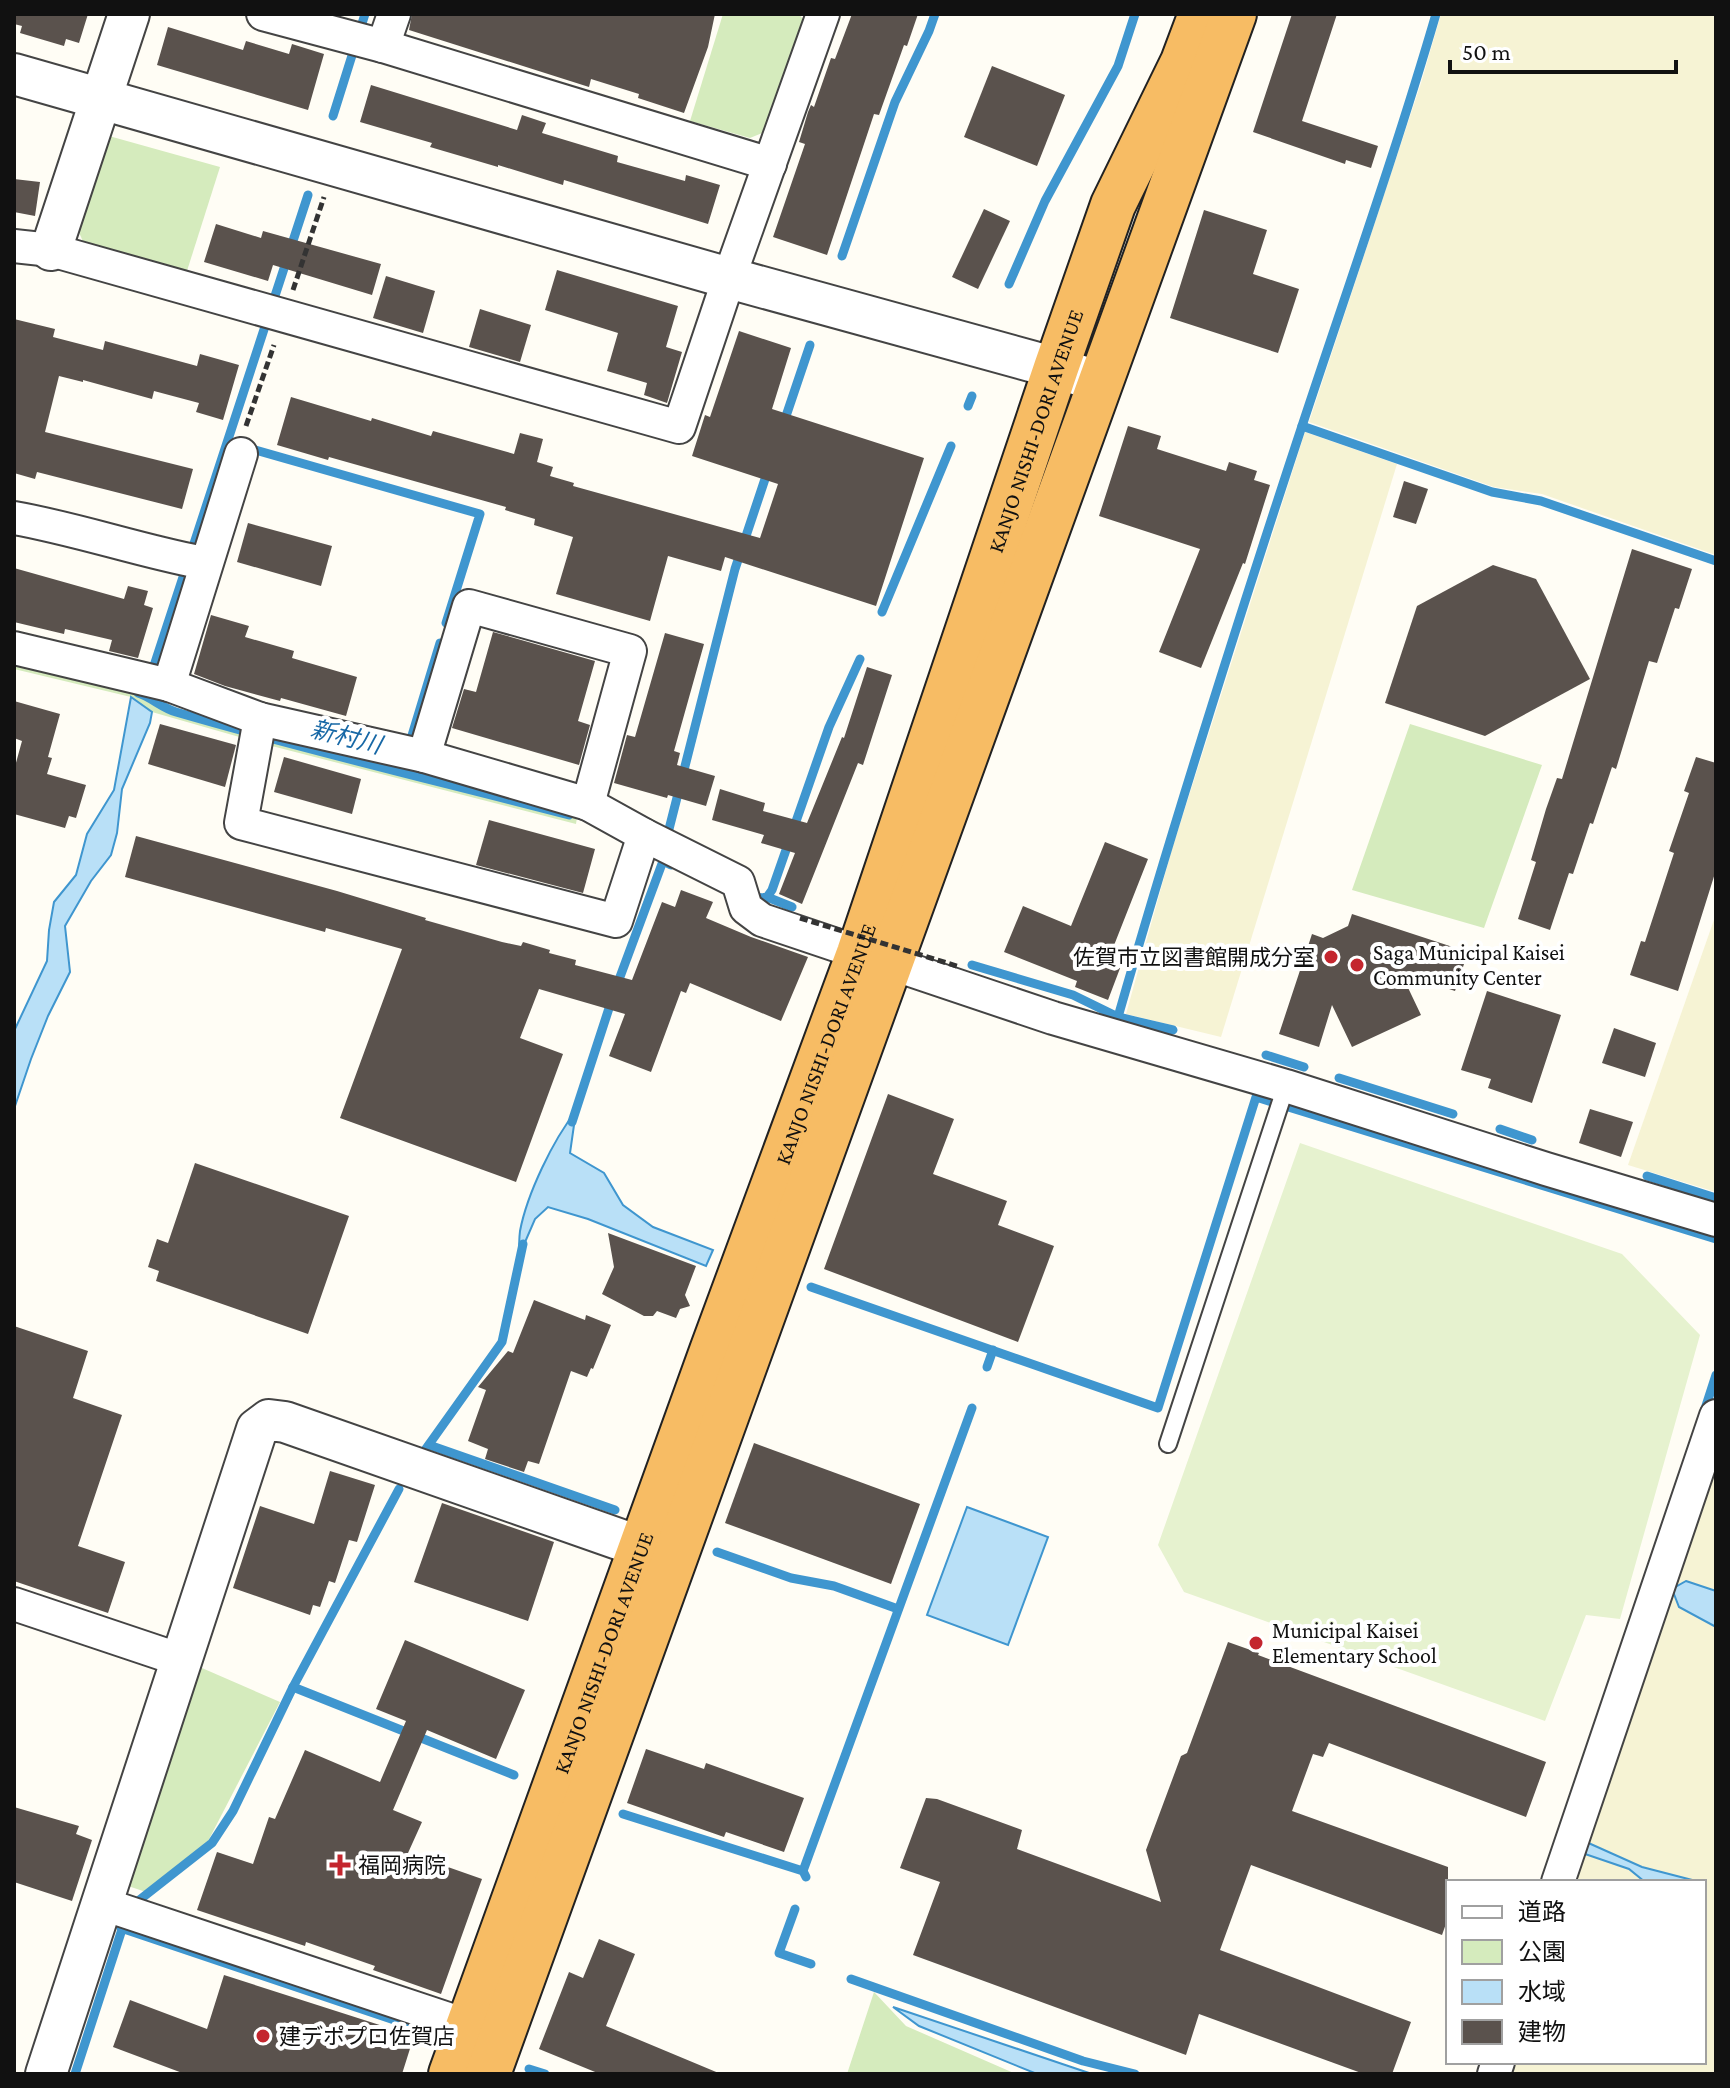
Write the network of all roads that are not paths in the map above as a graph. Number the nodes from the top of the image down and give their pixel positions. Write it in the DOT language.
graph roads {
  1 [pos="129,14"];
  2 [pos="263,14"];
  3 [pos="394,14"];
  4 [pos="823,14"];
  5 [pos="1201,14"];
  6 [pos="1234,14"];
  7 [pos="368,42"];
  8 [pos="14,74"];
  9 [pos="102,99"];
  10 [pos="770,164"];
  11 [pos="33,248"];
  12 [pos="729,278"];
  13 [pos="1056,368"];
  14 [pos="1101,383"];
  15 [pos="241,454"];
  16 [pos="14,518"];
  17 [pos="187,560"];
  18 [pos="14,648"];
  19 [pos="156,682"];
  20 [pos="258,732"];
  21 [pos="424,756"];
  22 [pos="588,804"];
  23 [pos="651,846"];
  24 [pos="875,958"];
  25 [pos="1284,1091"];
  26 [pos="1716,1220"];
  27 [pos="1716,1416"];
  28 [pos="1168,1444"];
  29 [pos="641,1547"];
  30 [pos="14,1604"];
  31 [pos="181,1660"];
  32 [pos="1559,1880"];
  33 [pos="119,1909"];
  34 [pos="469,2026"];
  35 [pos="46,2074"];
  36 [pos="451,2074"];
  37 [pos="488,2074"];
  1 -- 9 [label="street"];
  2 -- 7 [label="street"];
  3 -- 7 [label="street"];
  4 -- 10 [label="street"];
  5 -- 13 [label="highway, KANJO NISHI-DORI AVENUE"];
  6 -- 14 [label="highway, KANJO NISHI-DORI AVENUE"];
  7 -- 10 [label="street"];
  8 -- 9 [label="street"];
  9 -- 11 [label="street"];
  9 -- 12 [label="street"];
  10 -- 12 [label="street"];
  11 -- 12 [label="street"];
  12 -- 13 [label="street"];
  13 -- 14 [label="street"];
  13 -- 24 [label="highway, KANJO NISHI-DORI AVENUE"];
  14 -- 24 [label="highway, KANJO NISHI-DORI AVENUE"];
  15 -- 19 [label="street"];
  16 -- 17 [label="street"];
  18 -- 19 [label="street"];
  19 -- 20 [label="street"];
  20 -- 21 [label="street"];
  20 -- 23 [label="street"];
  21 -- 22 [label="street"];
  21 -- 22 [label="street"];
  22 -- 23 [label="street"];
  23 -- 24 [label="street"];
  24 -- 25 [label="street"];
  24 -- 29 [label="highway, KANJO NISHI-DORI AVENUE"];
  24 -- 37 [label="highway, KANJO NISHI-DORI AVENUE"];
  25 -- 26 [label="street"];
  25 -- 28 [label="lane"];
  27 -- 32 [label="street"];
  29 -- 31 [label="street"];
  29 -- 34 [label="highway, KANJO NISHI-DORI AVENUE"];
  30 -- 31 [label="street"];
  31 -- 33 [label="street"];
  33 -- 34 [label="street"];
  33 -- 35 [label="street"];
  34 -- 36 [label="highway, KANJO NISHI-DORI AVENUE"];
}
